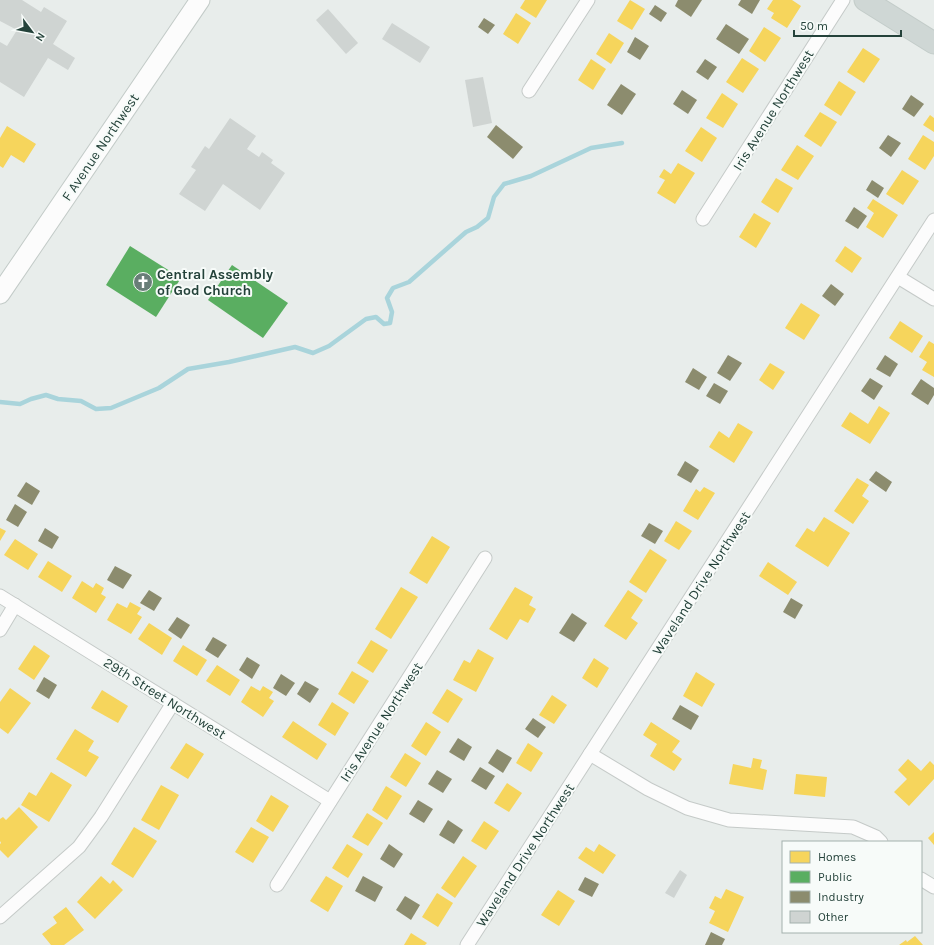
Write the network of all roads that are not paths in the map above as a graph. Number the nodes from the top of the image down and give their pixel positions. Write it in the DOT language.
graph roads {
  1 [pos="200,0"];
  2 [pos="588,0"];
  3 [pos="843,0"];
  4 [pos="865,0"];
  5 [pos="934,42"];
  6 [pos="529,91"];
  7 [pos="704,219"];
  8 [pos="934,220"];
  9 [pos="898,277"];
  10 [pos="0,294"];
  11 [pos="934,299"];
  12 [pos="485,558"];
  13 [pos="0,596"];
  14 [pos="15,605"];
  15 [pos="0,630"];
  16 [pos="173,703"];
  17 [pos="590,754"];
  18 [pos="330,801"];
  19 [pos="880,841"];
  20 [pos="922,880"];
  21 [pos="277,885"];
  22 [pos="934,887"];
  23 [pos="0,917"];
  24 [pos="467,945"];
  1 -- 10 [label="main road, F Avenue Northwest"];
  2 -- 6 [label="street"];
  3 -- 7 [label="street, Iris Avenue Northwest"];
  4 -- 5 [label="main road"];
  8 -- 9 [label="street, Waveland Drive Northwest"];
  9 -- 11 [label="street"];
  9 -- 17 [label="street, Waveland Drive Northwest"];
  12 -- 18 [label="street, Iris Avenue Northwest"];
  13 -- 14 [label="street, 29th Street Northwest"];
  14 -- 15 [label="street"];
  14 -- 16 [label="street, 29th Street Northwest"];
  16 -- 18 [label="street, 29th Street Northwest"];
  16 -- 23 [label="street"];
  17 -- 19 [label="street"];
  17 -- 24 [label="street, Waveland Drive Northwest"];
  18 -- 21 [label="street, Iris Avenue Northwest"];
  20 -- 22 [label="street"];
}
